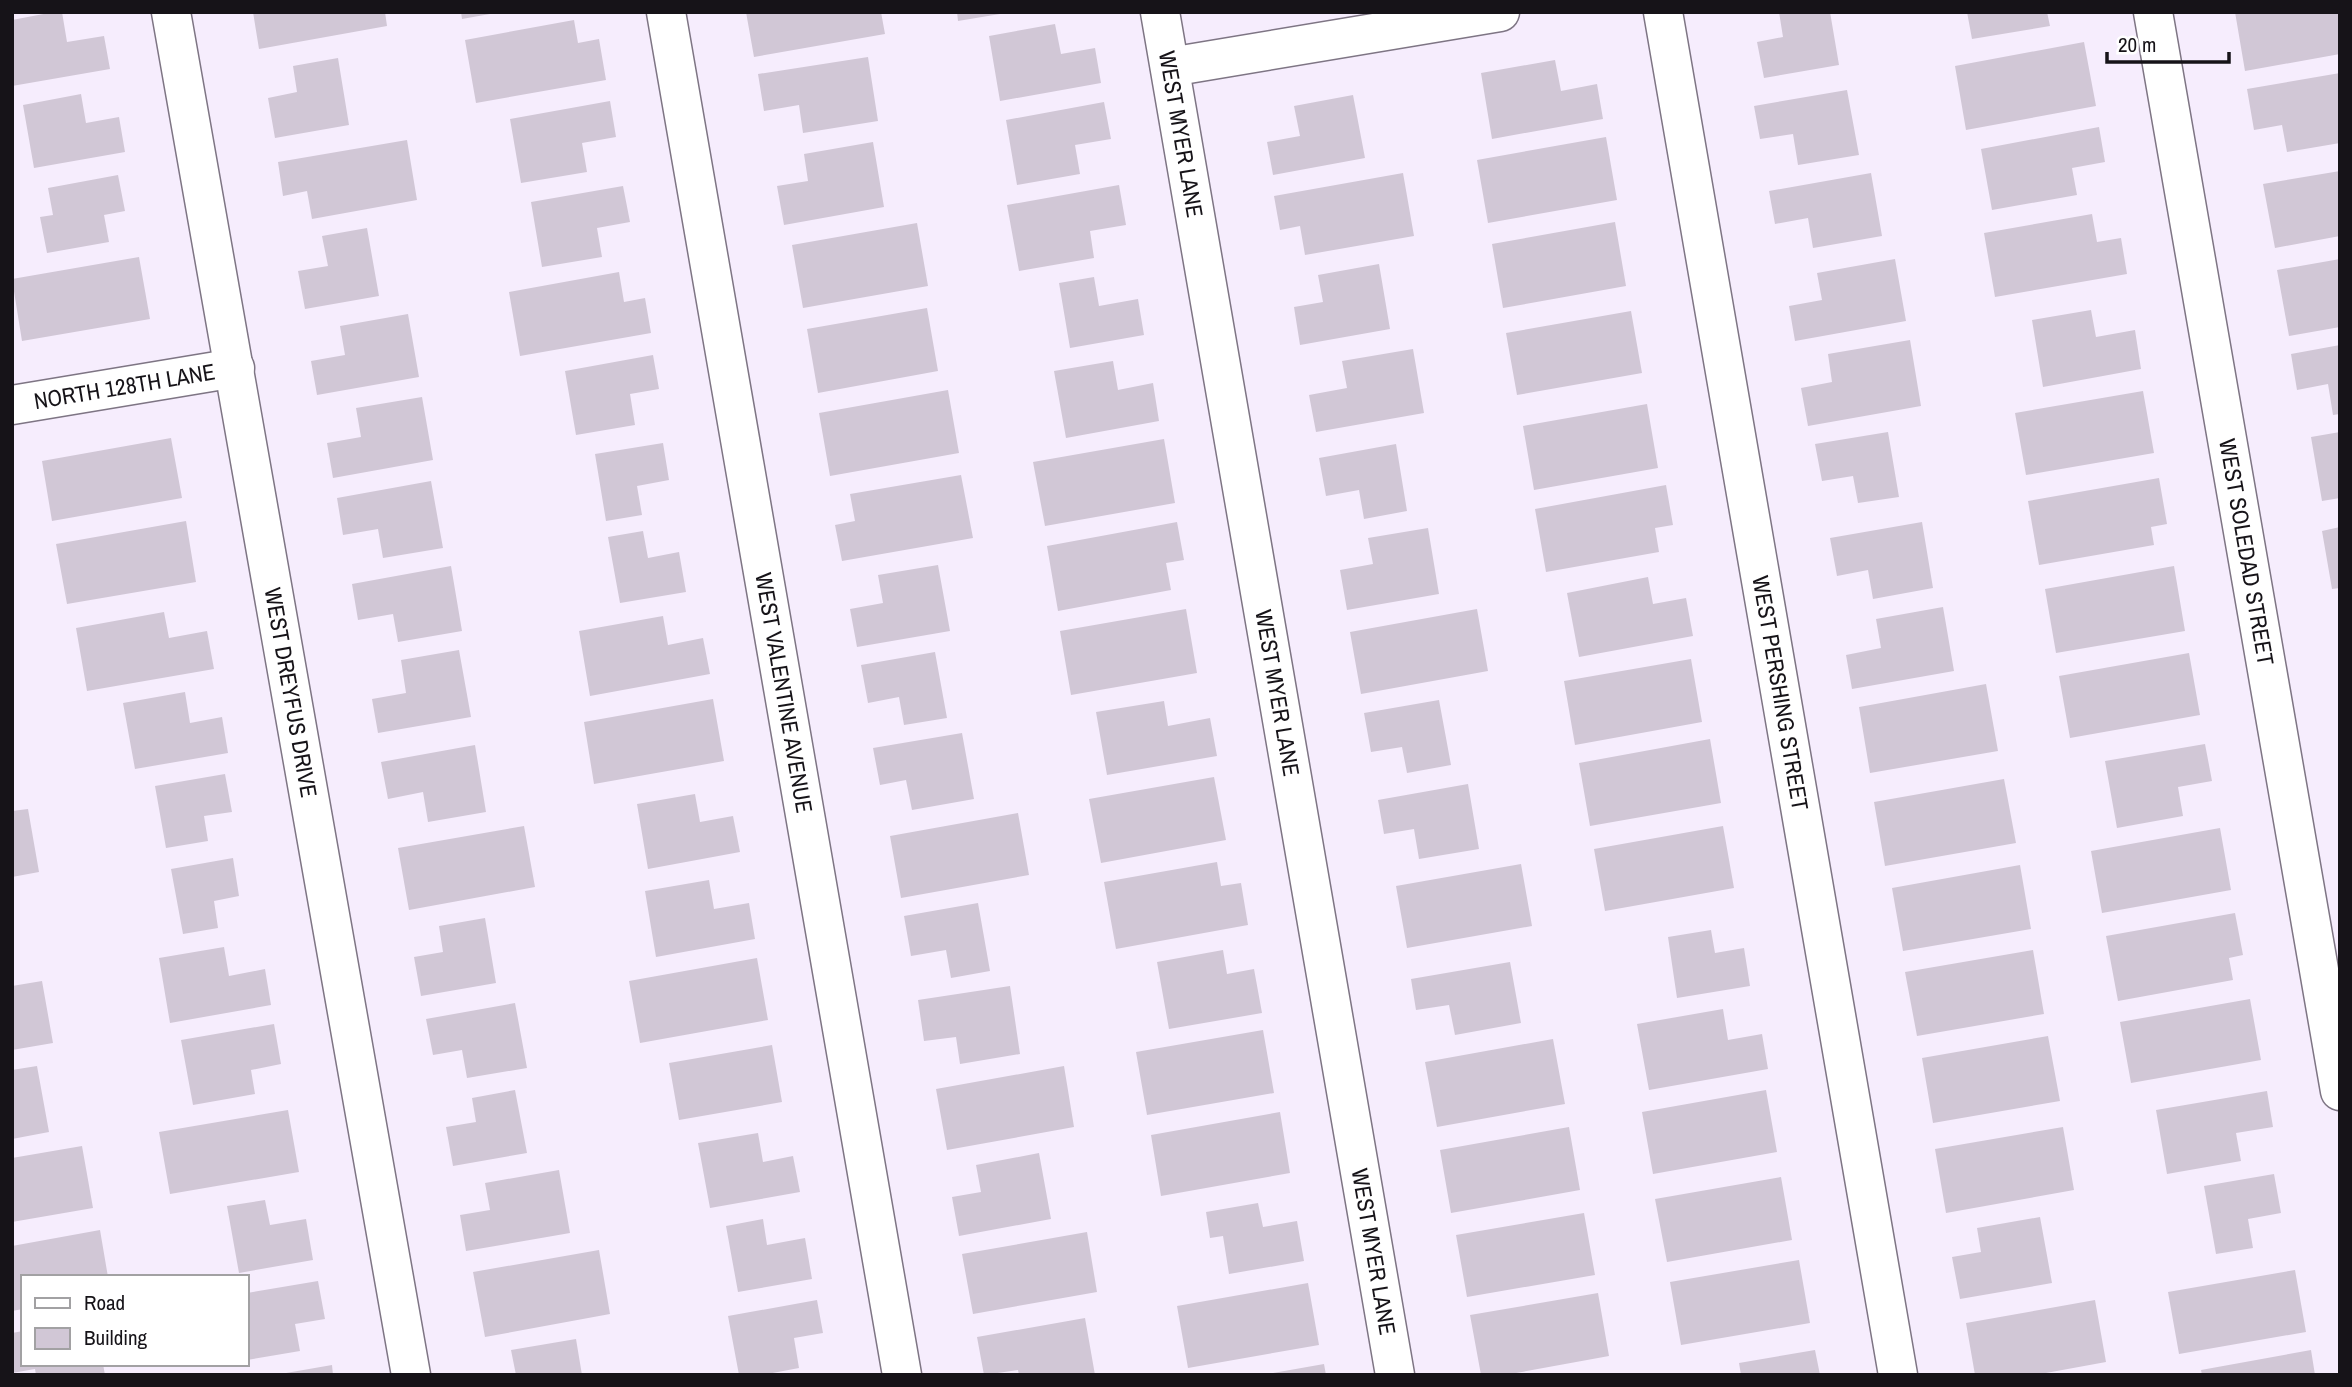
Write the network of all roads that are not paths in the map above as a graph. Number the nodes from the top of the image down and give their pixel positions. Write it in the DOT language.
graph roads {
  1 [pos="171,12"];
  2 [pos="666,12"];
  3 [pos="1160,12"];
  4 [pos="1500,12"];
  5 [pos="1663,12"];
  6 [pos="2153,12"];
  7 [pos="1170,67"];
  8 [pos="236,368"];
  9 [pos="12,405"];
  10 [pos="2340,1091"];
  11 [pos="411,1375"];
  12 [pos="902,1375"];
  13 [pos="1395,1375"];
  14 [pos="1898,1375"];
  1 -- 8 [label="street, WEST DREYFUS DRIVE"];
  2 -- 12 [label="street, WEST VALENTINE AVENUE"];
  3 -- 7 [label="street, WEST MYER LANE"];
  4 -- 7 [label="street"];
  5 -- 14 [label="street, WEST PERSHING STREET"];
  6 -- 10 [label="street, WEST SOLEDAD STREET"];
  7 -- 13 [label="street, WEST MYER LANE"];
  8 -- 9 [label="street, NORTH 128TH LANE"];
  8 -- 11 [label="street, WEST DREYFUS DRIVE"];
}
